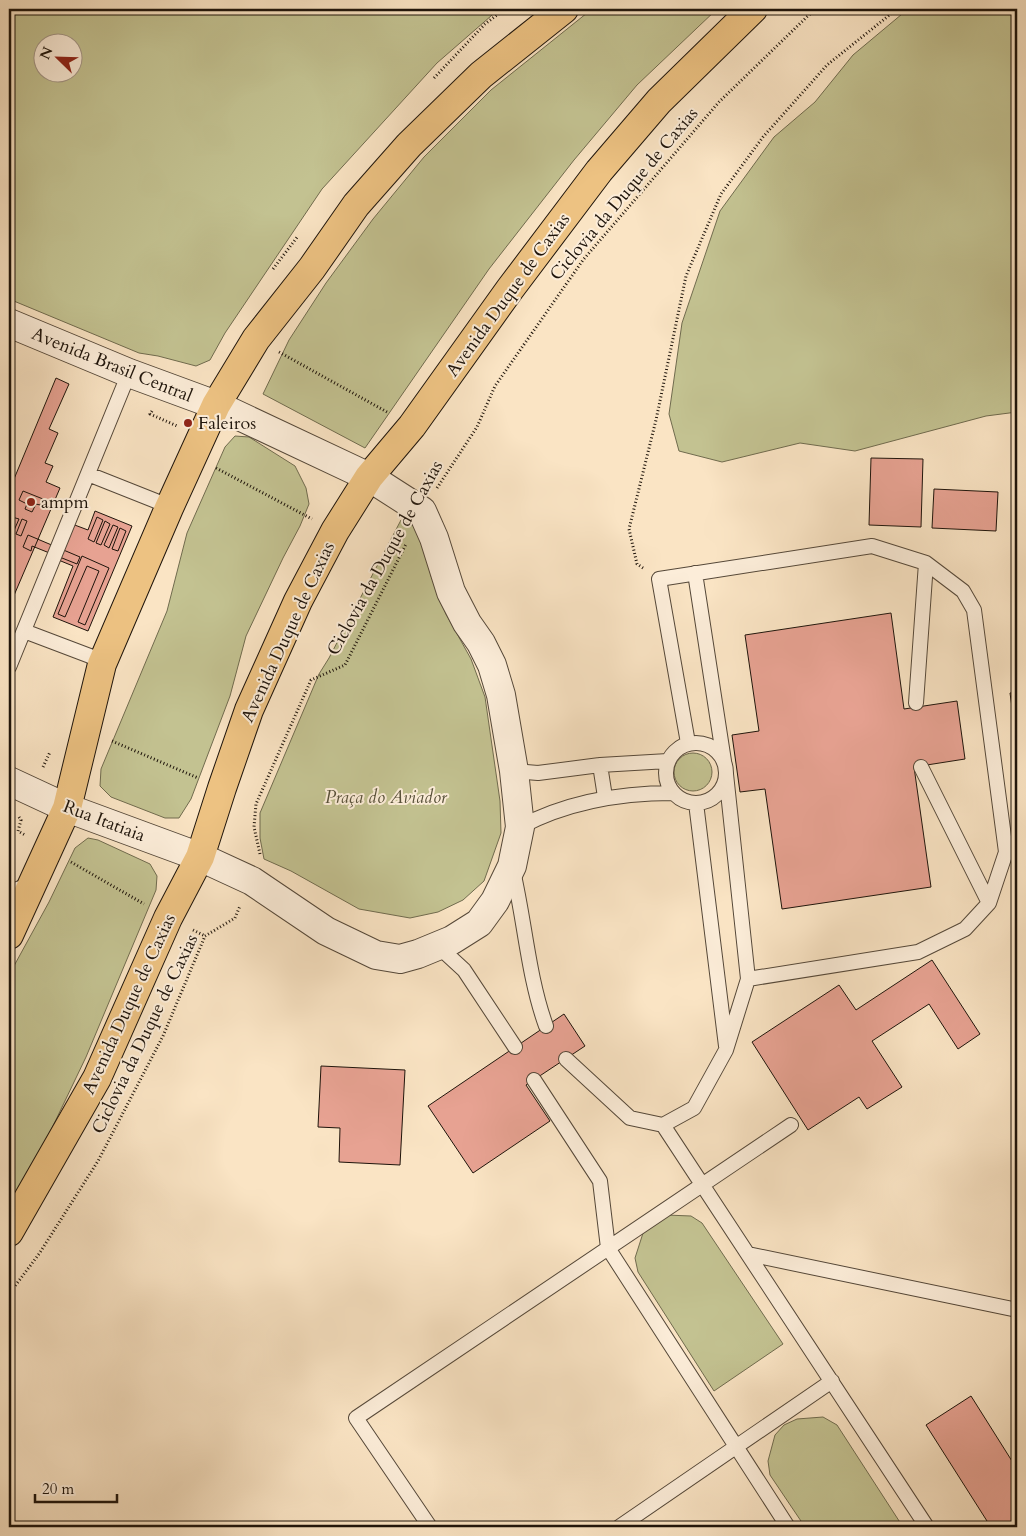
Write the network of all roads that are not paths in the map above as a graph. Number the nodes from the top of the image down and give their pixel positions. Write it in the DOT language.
graph roads {
  1 [pos="564,9"];
  2 [pos="753,9"];
  3 [pos="9,323"];
  4 [pos="129,374"];
  5 [pos="216,406"];
  6 [pos="88,474"];
  7 [pos="369,477"];
  8 [pos="169,508"];
  9 [pos="422,510"];
  10 [pos="926,563"];
  11 [pos="695,574"];
  12 [pos="24,631"];
  13 [pos="102,664"];
  14 [pos="9,667"];
  15 [pos="916,702"];
  16 [pos="688,743"];
  17 [pos="668,761"];
  18 [pos="600,765"];
  19 [pos="921,767"];
  20 [pos="725,768"];
  21 [pos="514,771"];
  22 [pos="9,781"];
  23 [pos="673,793"];
  24 [pos="605,797"];
  25 [pos="696,803"];
  26 [pos="67,808"];
  27 [pos="520,827"];
  28 [pos="200,858"];
  29 [pos="512,866"];
  30 [pos="34,882"];
  31 [pos="9,892"];
  32 [pos="990,903"];
  33 [pos="9,935"];
  34 [pos="438,946"];
  35 [pos="748,979"];
  36 [pos="546,1026"];
  37 [pos="515,1047"];
  38 [pos="726,1050"];
  39 [pos="566,1058"];
  40 [pos="534,1080"];
  41 [pos="663,1125"];
  42 [pos="791,1125"];
  43 [pos="703,1184"];
  44 [pos="9,1232"];
  45 [pos="608,1248"];
  46 [pos="748,1254"];
  47 [pos="1017,1310"];
  48 [pos="832,1381"];
  49 [pos="736,1447"];
  50 [pos="430,1527"];
  51 [pos="619,1527"];
  52 [pos="788,1527"];
  53 [pos="927,1527"];
  1 -- 5 [label="main road"];
  2 -- 7 [label="main road, Avenida Duque de Caxias"];
  3 -- 4 [label="street, Avenida Brasil Central"];
  4 -- 5 [label="street, Avenida Brasil Central"];
  4 -- 6 [label="lane"];
  5 -- 7 [label="street, Avenida Brasil Central"];
  5 -- 8 [label="main road"];
  6 -- 8 [label="lane"];
  6 -- 12 [label="lane"];
  7 -- 9 [label="street, Avenida Brasil Central"];
  7 -- 28 [label="main road, Avenida Duque de Caxias"];
  8 -- 13 [label="main road"];
  9 -- 21 [label="street, Rua Itatiaia"];
  10 -- 11 [label="lane"];
  10 -- 15 [label="lane"];
  10 -- 32 [label="lane"];
  11 -- 16 [label="lane"];
  11 -- 20 [label="lane"];
  12 -- 13 [label="lane"];
  12 -- 14 [label="lane"];
  13 -- 26 [label="main road"];
  16 -- 17 [label="lane"];
  16 -- 20 [label="lane"];
  17 -- 18 [label="lane"];
  17 -- 23 [label="lane"];
  18 -- 21 [label="lane"];
  18 -- 24 [label="lane"];
  19 -- 32 [label="lane"];
  20 -- 25 [label="lane"];
  20 -- 35 [label="lane"];
  21 -- 27 [label="street, Rua Itatiaia"];
  22 -- 26 [label="street, Rua Itatiaia"];
  23 -- 24 [label="lane"];
  23 -- 25 [label="lane"];
  24 -- 27 [label="lane"];
  25 -- 38 [label="lane"];
  26 -- 28 [label="street, Rua Itatiaia"];
  26 -- 30 [label="main road"];
  27 -- 29 [label="street, Rua Itatiaia"];
  28 -- 34 [label="street, Rua Itatiaia"];
  28 -- 44 [label="main road, Avenida Duque de Caxias"];
  29 -- 34 [label="street, Rua Itatiaia"];
  29 -- 36 [label="lane"];
  30 -- 31 [label="lane"];
  30 -- 33 [label="main road"];
  32 -- 35 [label="lane"];
  34 -- 37 [label="lane"];
  35 -- 38 [label="lane"];
  38 -- 41 [label="lane"];
  39 -- 41 [label="lane"];
  40 -- 45 [label="lane"];
  41 -- 43 [label="lane"];
  42 -- 43 [label="lane"];
  43 -- 45 [label="lane"];
  43 -- 46 [label="lane"];
  45 -- 49 [label="lane"];
  45 -- 50 [label="lane"];
  46 -- 47 [label="lane"];
  46 -- 48 [label="lane"];
  48 -- 49 [label="lane"];
  48 -- 53 [label="lane"];
  49 -- 51 [label="lane"];
  49 -- 52 [label="lane"];
}
